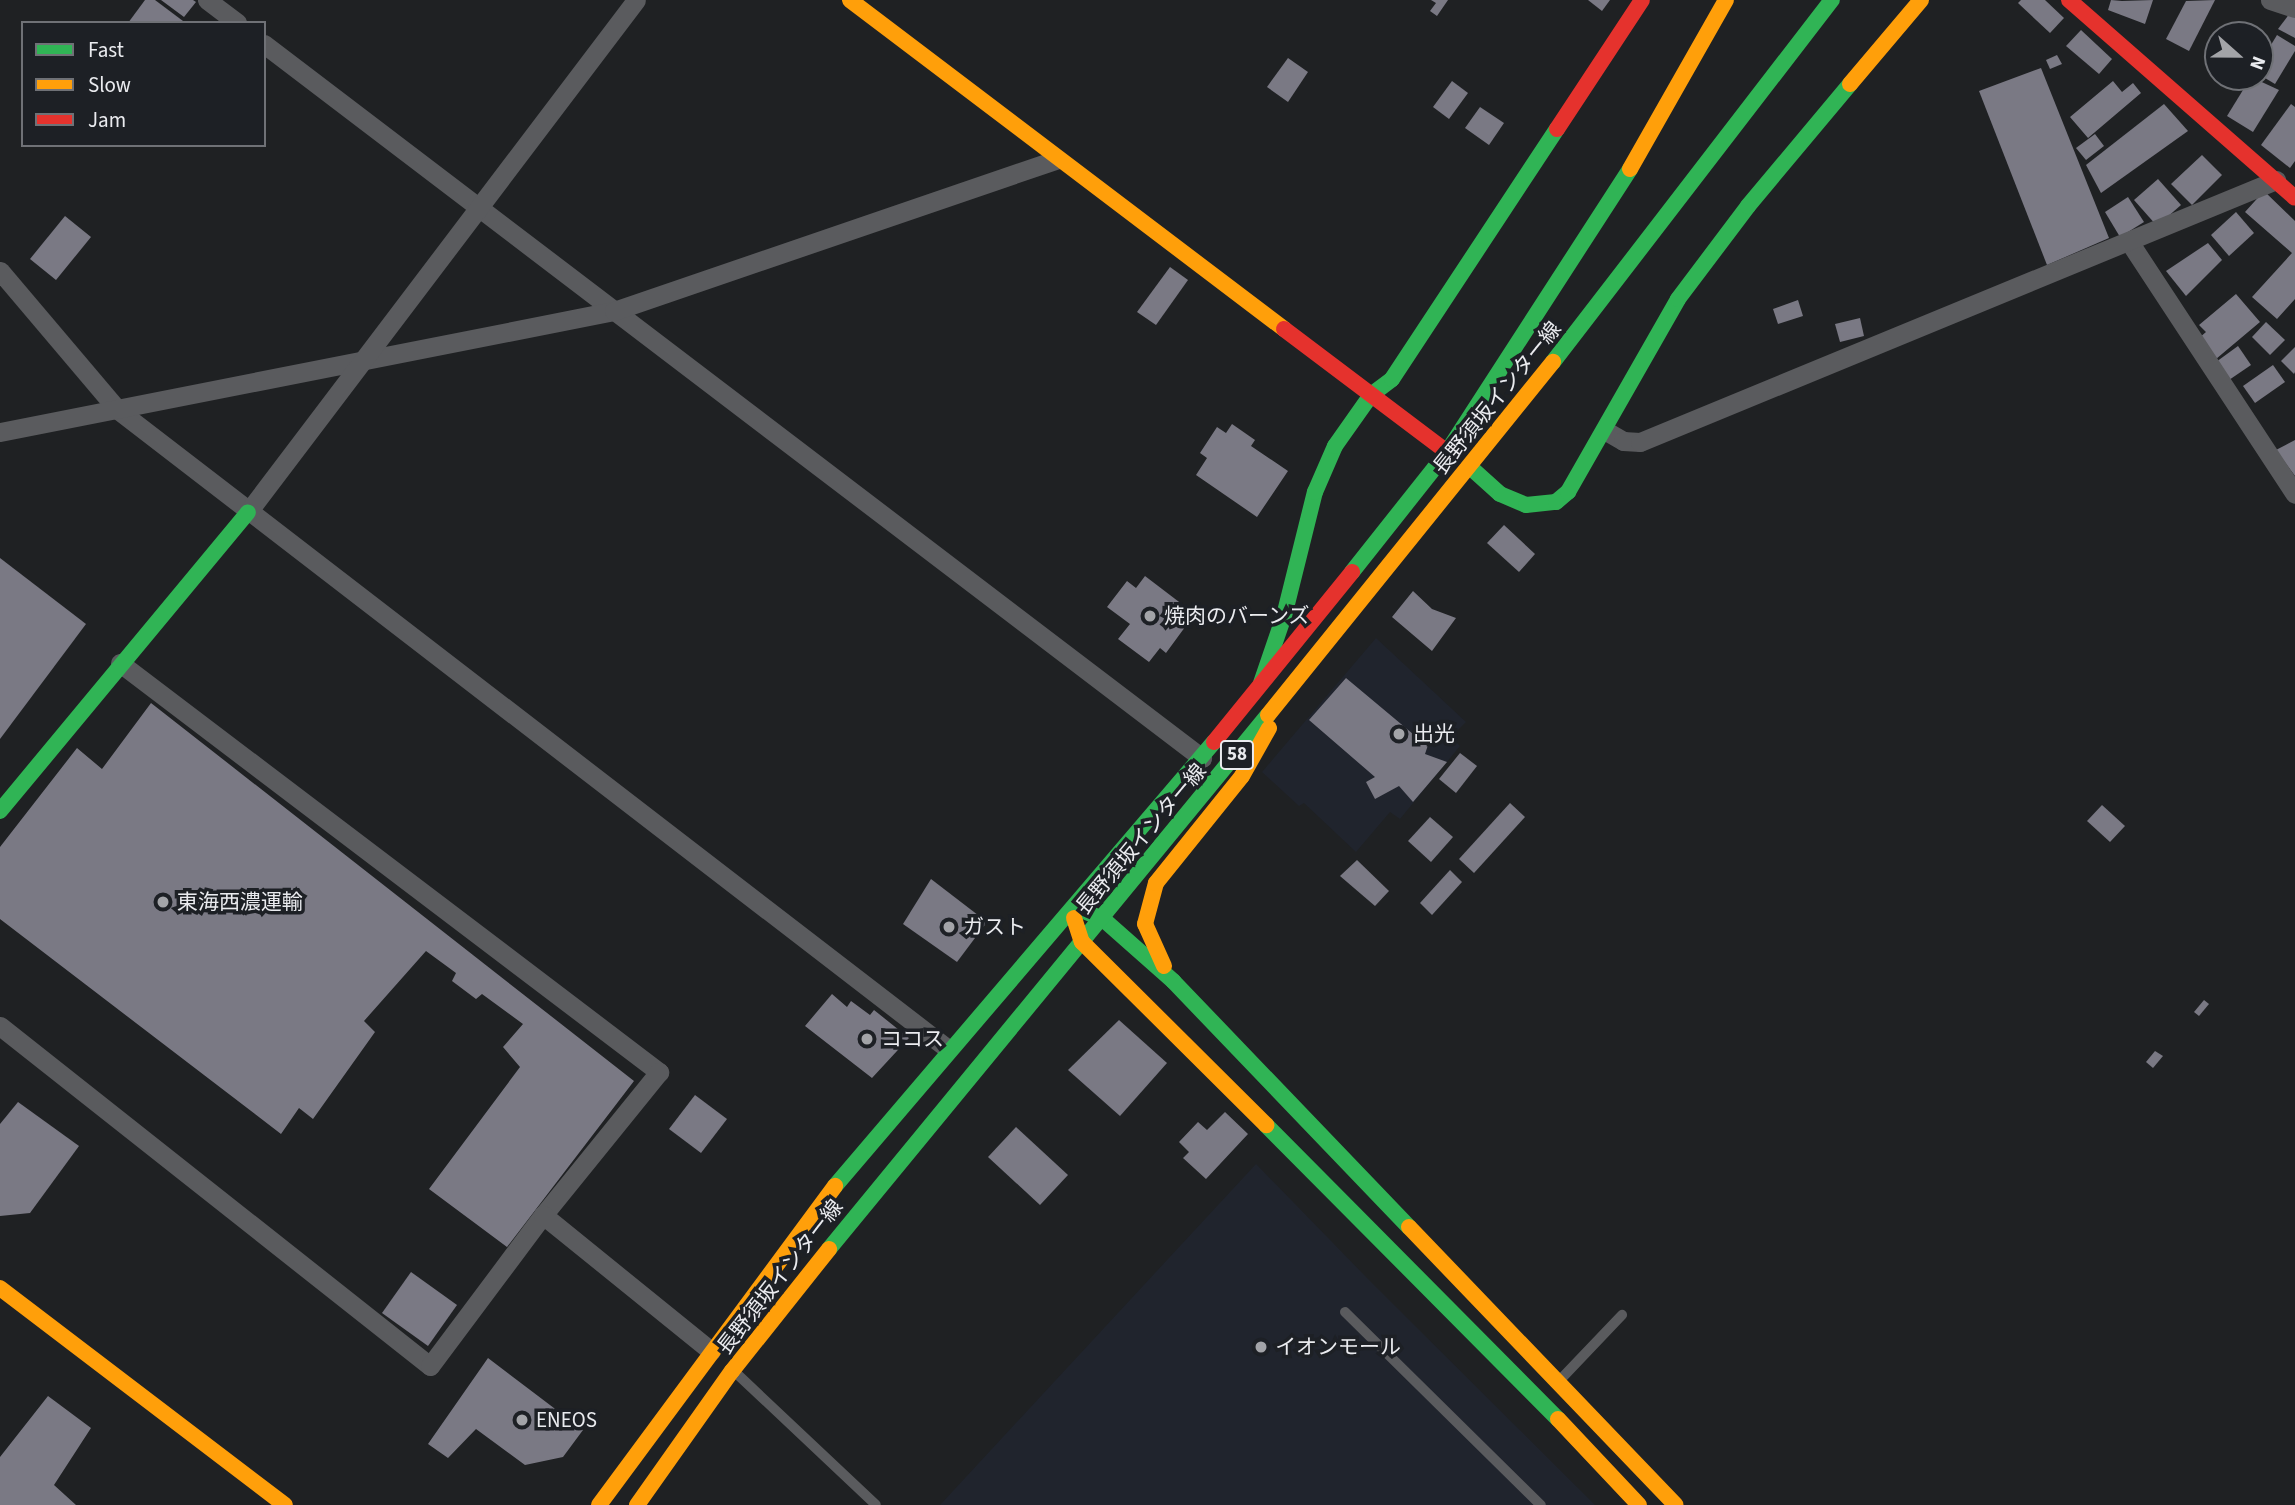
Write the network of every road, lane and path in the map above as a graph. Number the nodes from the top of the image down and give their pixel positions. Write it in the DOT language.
graph roads {
  1 [pos="207,0"];
  2 [pos="636,0"];
  3 [pos="850,0"];
  4 [pos="1642,0"];
  5 [pos="1726,0"];
  6 [pos="1832,0"];
  7 [pos="1921,0"];
  8 [pos="2069,0"];
  9 [pos="2270,0"];
  10 [pos="2295,8"];
  11 [pos="234,21"];
  12 [pos="266,46"];
  13 [pos="1057,159"];
  14 [pos="2295,171"];
  15 [pos="2285,189"];
  16 [pos="477,206"];
  17 [pos="2130,243"];
  18 [pos="0,271"];
  19 [pos="614,311"];
  20 [pos="362,364"];
  21 [pos="1371,395"];
  22 [pos="118,410"];
  23 [pos="1606,431"];
  24 [pos="0,432"];
  25 [pos="1447,452"];
  26 [pos="1470,467"];
  27 [pos="2295,494"];
  28 [pos="248,512"];
  29 [pos="120,663"];
  30 [pos="1291,689"];
  31 [pos="1258,692"];
  32 [pos="1202,758"];
  33 [pos="2,805"];
  34 [pos="1070,906"];
  35 [pos="1103,919"];
  36 [pos="1082,942"];
  37 [pos="1173,981"];
  38 [pos="0,1026"];
  39 [pos="948,1049"];
  40 [pos="543,1215"];
  41 [pos="0,1287"];
  42 [pos="1345,1312"];
  43 [pos="1622,1315"];
  44 [pos="711,1351"];
  45 [pos="733,1371"];
  46 [pos="1557,1382"];
  47 [pos="285,1505"];
  48 [pos="599,1505"];
  49 [pos="637,1505"];
  50 [pos="876,1505"];
  51 [pos="1541,1505"];
  52 [pos="1639,1505"];
  53 [pos="1676,1505"];
  1 -- 11 [label="street"];
  2 -- 16 [label="street"];
  3 -- 13 [label="street"];
  4 -- 21 [label="street"];
  5 -- 25 [label="street, 長野須坂インター線 / 58"];
  6 -- 26 [label="street, 長野須坂インター線 / 58"];
  7 -- 23 [label="street"];
  8 -- 15 [label="street"];
  9 -- 10 [label="street"];
  12 -- 16 [label="street"];
  13 -- 19 [label="street"];
  13 -- 21 [label="street"];
  14 -- 15 [label="street"];
  15 -- 17 [label="street"];
  16 -- 19 [label="street"];
  16 -- 20 [label="street"];
  17 -- 23 [label="street"];
  17 -- 27 [label="street"];
  18 -- 22 [label="street"];
  19 -- 20 [label="street"];
  19 -- 32 [label="street"];
  20 -- 22 [label="street"];
  20 -- 28 [label="street"];
  21 -- 25 [label="street"];
  21 -- 31 [label="street"];
  22 -- 24 [label="street"];
  22 -- 28 [label="street"];
  23 -- 26 [label="street"];
  25 -- 31 [label="street, 長野須坂インター線 / 58"];
  26 -- 30 [label="street, 長野須坂インター線 / 58"];
  28 -- 29 [label="street"];
  28 -- 39 [label="street"];
  29 -- 33 [label="street"];
  29 -- 40 [label="street"];
  30 -- 35 [label="street, 長野須坂インター線 / 58"];
  30 -- 37 [label="street"];
  31 -- 32 [label="street, 長野須坂インター線 / 58"];
  32 -- 34 [label="street, 長野須坂インター線 / 58"];
  34 -- 35 [label="street"];
  34 -- 36 [label="street"];
  34 -- 39 [label="street, 長野須坂インター線 / 58"];
  35 -- 36 [label="street, 長野須坂インター線 / 58"];
  35 -- 37 [label="street"];
  36 -- 45 [label="street, 長野須坂インター線 / 58"];
  36 -- 52 [label="street"];
  37 -- 46 [label="street"];
  38 -- 40 [label="street"];
  39 -- 44 [label="street, 長野須坂インター線 / 58"];
  40 -- 44 [label="street"];
  41 -- 47 [label="street"];
  42 -- 51 [label="lane"];
  43 -- 46 [label="lane"];
  44 -- 48 [label="street, 長野須坂インター線 / 58"];
  45 -- 49 [label="street, 長野須坂インター線 / 58"];
  45 -- 50 [label="lane"];
  46 -- 53 [label="street"];
}
